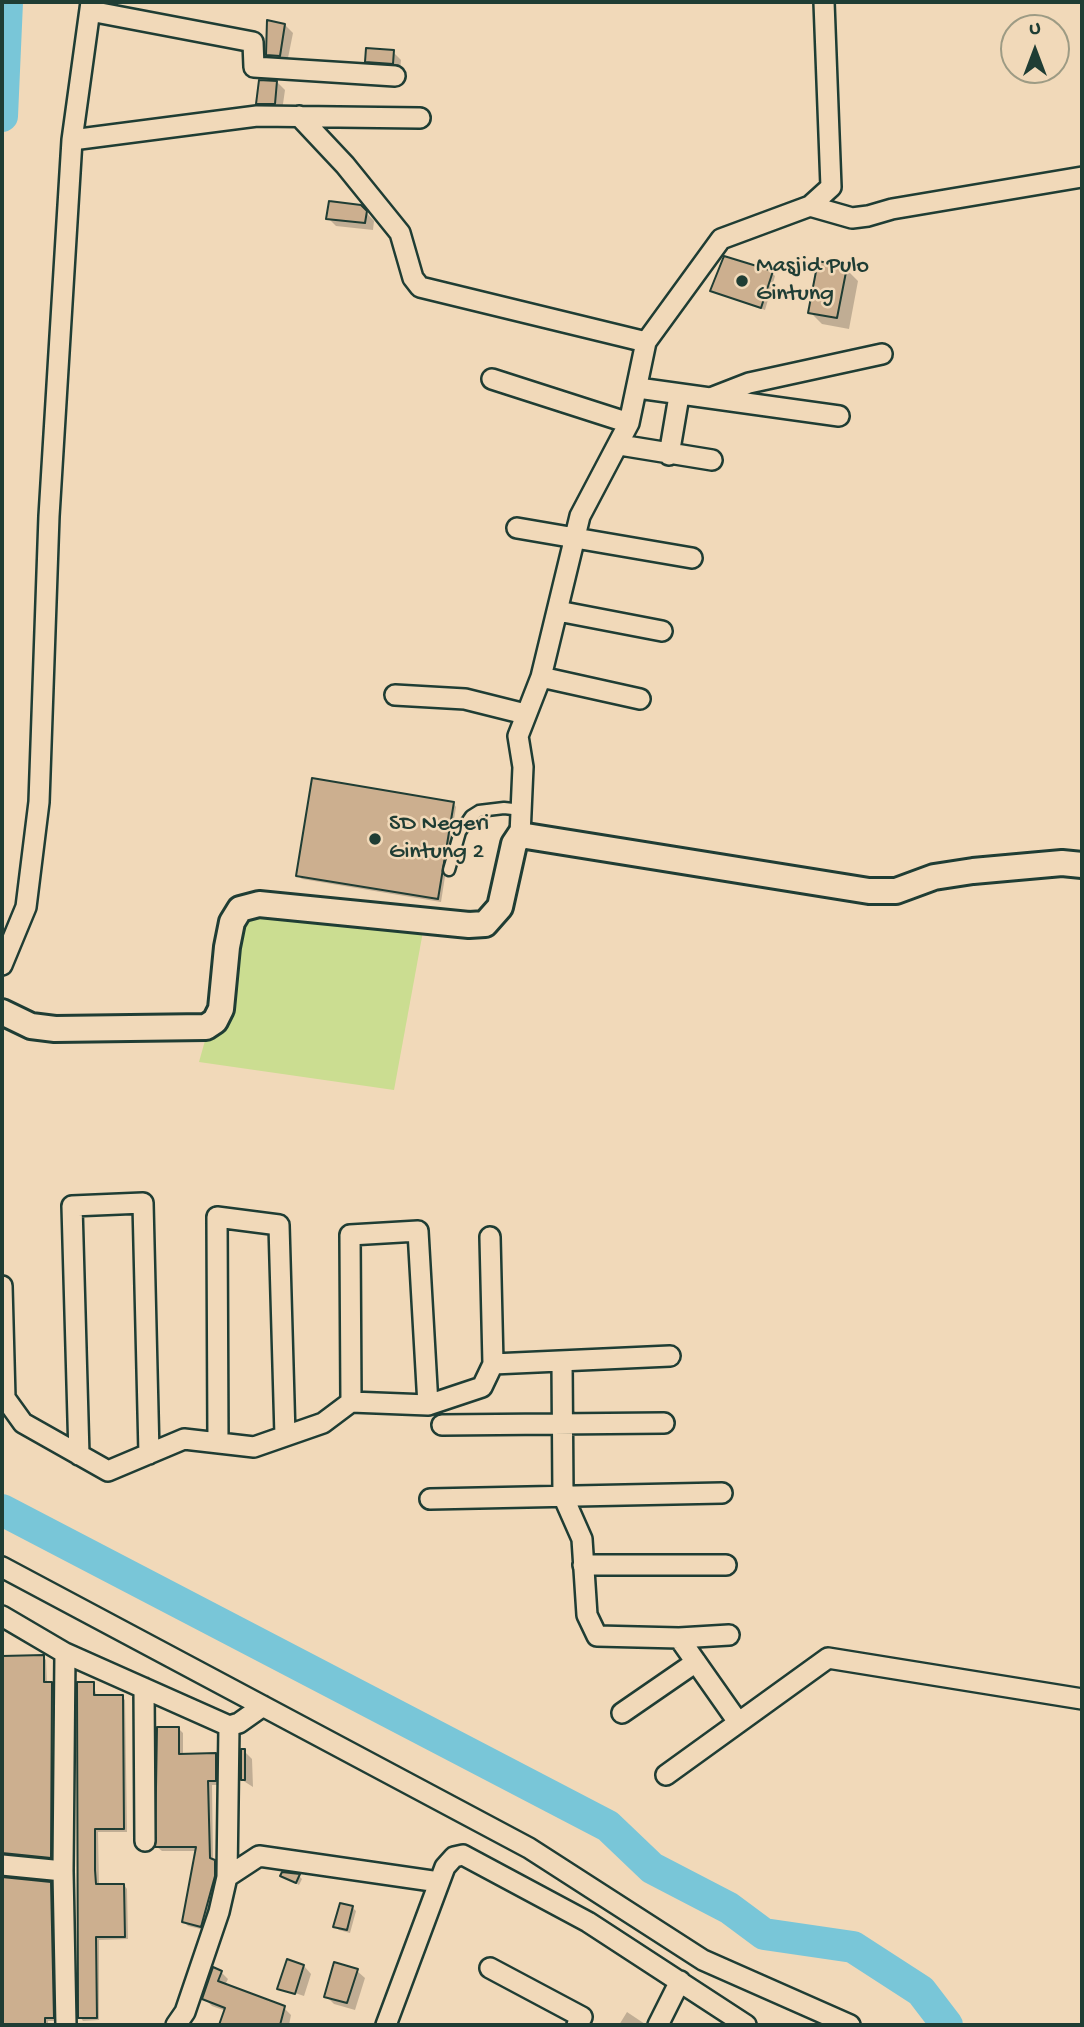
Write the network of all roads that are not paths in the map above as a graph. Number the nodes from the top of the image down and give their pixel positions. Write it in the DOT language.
graph roads {
  1 [pos="824,2"];
  2 [pos="91,7"];
  3 [pos="395,76"];
  4 [pos="299,116"];
  5 [pos="420,118"];
  6 [pos="72,140"];
  7 [pos="1082,177"];
  8 [pos="810,206"];
  9 [pos="646,342"];
  10 [pos="882,354"];
  11 [pos="492,379"];
  12 [pos="638,388"];
  13 [pos="679,396"];
  14 [pos="709,399"];
  15 [pos="839,416"];
  16 [pos="629,423"];
  17 [pos="620,445"];
  18 [pos="669,454"];
  19 [pos="712,460"];
  20 [pos="517,528"];
  21 [pos="574,539"];
  22 [pos="692,558"];
  23 [pos="558,611"];
  24 [pos="662,631"];
  25 [pos="541,677"];
  26 [pos="395,695"];
  27 [pos="640,699"];
  28 [pos="525,714"];
  29 [pos="523,810"];
  30 [pos="520,835"];
  31 [pos="1082,865"];
  32 [pos="449,870"];
  33 [pos="2,965"];
  34 [pos="2,1012"];
  35 [pos="490,1237"];
  36 [pos="2,1286"];
  37 [pos="670,1356"];
  38 [pos="562,1361"];
  39 [pos="493,1364"];
  40 [pos="351,1402"];
  41 [pos="428,1405"];
  42 [pos="562,1423"];
  43 [pos="664,1423"];
  44 [pos="442,1425"];
  45 [pos="285,1436"];
  46 [pos="218,1443"];
  47 [pos="149,1454"];
  48 [pos="79,1455"];
  49 [pos="722,1493"];
  50 [pos="563,1496"];
  51 [pos="430,1499"];
  52 [pos="583,1565"];
  53 [pos="726,1565"];
  54 [pos="2,1567"];
  55 [pos="2,1616"];
  56 [pos="729,1635"];
  57 [pos="679,1638"];
  58 [pos="65,1653"];
  59 [pos="696,1662"];
  60 [pos="144,1688"];
  61 [pos="1082,1699"];
  62 [pos="258,1710"];
  63 [pos="622,1713"];
  64 [pos="738,1722"];
  65 [pos="229,1726"];
  66 [pos="666,1775"];
  67 [pos="145,1841"];
  68 [pos="2,1865"];
  69 [pos="63,1871"];
  70 [pos="227,1877"];
  71 [pos="439,1882"];
  72 [pos="490,1968"];
  73 [pos="680,1981"];
  74 [pos="584,2022"];
  75 [pos="66,2025"];
  76 [pos="176,2025"];
  77 [pos="386,2025"];
  78 [pos="658,2025"];
  79 [pos="745,2025"];
  80 [pos="850,2025"];
  1 -- 8 [label="street"];
  2 -- 3 [label="street"];
  2 -- 6 [label="street"];
  4 -- 5 [label="street"];
  4 -- 6 [label="street"];
  4 -- 9 [label="street"];
  6 -- 33 [label="street"];
  7 -- 8 [label="street"];
  8 -- 9 [label="street"];
  9 -- 12 [label="street"];
  10 -- 14 [label="street"];
  11 -- 16 [label="street"];
  12 -- 13 [label="street"];
  12 -- 16 [label="street"];
  13 -- 14 [label="street"];
  13 -- 18 [label="street"];
  14 -- 15 [label="street"];
  16 -- 17 [label="street"];
  17 -- 18 [label="street"];
  17 -- 21 [label="street"];
  18 -- 19 [label="street"];
  20 -- 21 [label="street"];
  21 -- 22 [label="street"];
  21 -- 23 [label="street"];
  23 -- 24 [label="street"];
  23 -- 25 [label="street"];
  25 -- 27 [label="street"];
  25 -- 28 [label="street"];
  26 -- 28 [label="street"];
  28 -- 29 [label="street"];
  29 -- 30 [label="street"];
  29 -- 32 [label="lane"];
  30 -- 31 [label="street"];
  30 -- 34 [label="street"];
  35 -- 39 [label="street"];
  36 -- 48 [label="street"];
  37 -- 38 [label="street"];
  38 -- 39 [label="street"];
  38 -- 42 [label="street"];
  39 -- 41 [label="street"];
  40 -- 41 [label="street"];
  40 -- 41 [label="street"];
  40 -- 45 [label="street"];
  42 -- 43 [label="street"];
  42 -- 44 [label="street"];
  42 -- 50 [label="street"];
  45 -- 46 [label="street"];
  45 -- 46 [label="street"];
  46 -- 47 [label="street"];
  47 -- 48 [label="street"];
  47 -- 48 [label="street"];
  49 -- 50 [label="street"];
  50 -- 51 [label="street"];
  50 -- 52 [label="street"];
  52 -- 53 [label="street"];
  52 -- 57 [label="street"];
  54 -- 62 [label="street"];
  55 -- 58 [label="street"];
  56 -- 57 [label="street"];
  57 -- 59 [label="street"];
  58 -- 60 [label="street"];
  58 -- 69 [label="street"];
  59 -- 63 [label="street"];
  59 -- 64 [label="street"];
  60 -- 65 [label="street"];
  60 -- 67 [label="street"];
  61 -- 64 [label="street"];
  62 -- 65 [label="street"];
  62 -- 80 [label="street"];
  64 -- 66 [label="street"];
  65 -- 70 [label="street"];
  68 -- 69 [label="street"];
  69 -- 75 [label="street"];
  70 -- 71 [label="street"];
  70 -- 76 [label="street"];
  71 -- 73 [label="street"];
  71 -- 77 [label="street"];
  72 -- 74 [label="street"];
  73 -- 78 [label="street"];
  73 -- 79 [label="street"];
}
